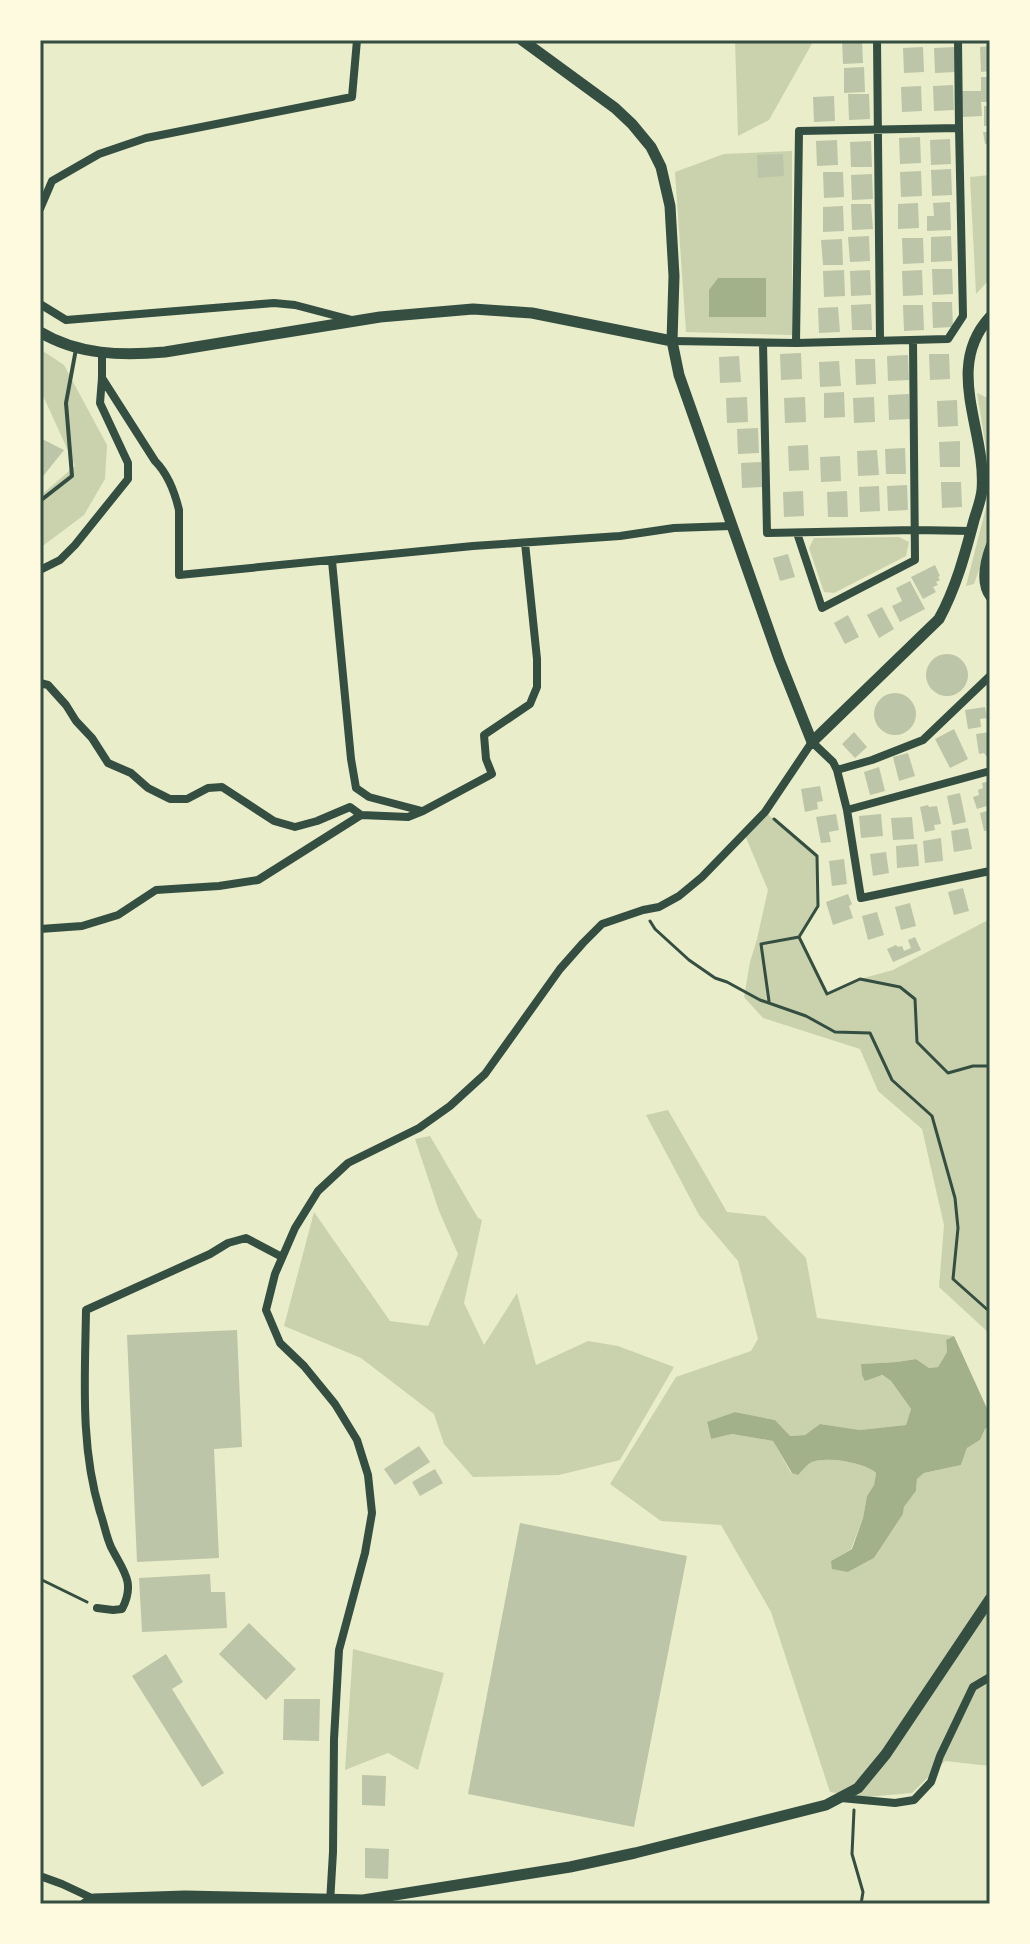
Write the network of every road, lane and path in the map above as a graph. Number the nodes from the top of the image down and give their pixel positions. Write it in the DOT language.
graph roads {
  1 [pos="357,40"];
  2 [pos="523,40"];
  3 [pos="877,40"];
  4 [pos="958,40"];
  5 [pos="959,128"];
  6 [pos="877,129"];
  7 [pos="40,209"];
  8 [pos="40,304"];
  9 [pos="990,317"];
  10 [pos="357,322"];
  11 [pos="40,332"];
  12 [pos="880,340"];
  13 [pos="913,340"];
  14 [pos="672,341"];
  15 [pos="763,343"];
  16 [pos="796,343"];
  17 [pos="76,346"];
  18 [pos="102,353"];
  19 [pos="102,378"];
  20 [pos="40,501"];
  21 [pos="731,526"];
  22 [pos="915,530"];
  23 [pos="971,531"];
  24 [pos="797,533"];
  25 [pos="525,543"];
  26 [pos="990,545"];
  27 [pos="332,561"];
  28 [pos="40,570"];
  29 [pos="990,598"];
  30 [pos="990,676"];
  31 [pos="40,683"];
  32 [pos="812,742"];
  33 [pos="837,770"];
  34 [pos="990,771"];
  35 [pos="847,810"];
  36 [pos="423,811"];
  37 [pos="765,812"];
  38 [pos="361,815"];
  39 [pos="990,871"];
  40 [pos="643,910"];
  41 [pos="40,929"];
  42 [pos="799,937"];
  43 [pos="769,1003"];
  44 [pos="990,1066"];
  45 [pos="282,1257"];
  46 [pos="990,1312"];
  47 [pos="40,1579"];
  48 [pos="990,1599"];
  49 [pos="97,1608"];
  50 [pos="990,1677"];
  51 [pos="841,1798"];
  52 [pos="854,1799"];
  53 [pos="40,1876"];
  54 [pos="90,1902"];
  55 [pos="330,1902"];
  56 [pos="861,1904"];
  1 -- 7 [label="street"];
  2 -- 14 [label="street"];
  3 -- 6 [label="street"];
  4 -- 5 [label="street"];
  5 -- 6 [label="street"];
  5 -- 13 [label="street"];
  6 -- 12 [label="street"];
  6 -- 16 [label="street"];
  8 -- 10 [label="street"];
  9 -- 23 [label="street"];
  10 -- 14 [label="street"];
  10 -- 18 [label="street"];
  11 -- 17 [label="street"];
  12 -- 13 [label="street"];
  12 -- 16 [label="street"];
  13 -- 22 [label="street"];
  14 -- 15 [label="street"];
  14 -- 21 [label="street"];
  15 -- 16 [label="street"];
  15 -- 24 [label="street"];
  17 -- 18 [label="street"];
  17 -- 20 [label="lane"];
  18 -- 19 [label="street"];
  19 -- 27 [label="street"];
  19 -- 28 [label="street"];
  21 -- 25 [label="street"];
  21 -- 32 [label="street"];
  22 -- 23 [label="street"];
  22 -- 24 [label="street"];
  22 -- 24 [label="street"];
  23 -- 32 [label="street"];
  25 -- 27 [label="street"];
  25 -- 36 [label="street"];
  26 -- 29 [label="street"];
  27 -- 36 [label="street"];
  30 -- 33 [label="street"];
  31 -- 38 [label="street"];
  32 -- 33 [label="street"];
  32 -- 37 [label="street"];
  33 -- 35 [label="street"];
  34 -- 35 [label="street"];
  35 -- 39 [label="street"];
  36 -- 38 [label="street"];
  37 -- 40 [label="street"];
  37 -- 42 [label="path"];
  38 -- 41 [label="street"];
  40 -- 43 [label="path"];
  40 -- 45 [label="street"];
  42 -- 43 [label="path"];
  42 -- 44 [label="path"];
  43 -- 46 [label="path"];
  45 -- 49 [label="street"];
  45 -- 55 [label="street"];
  47 -- 49 [label="path"];
  48 -- 51 [label="street"];
  50 -- 52 [label="street"];
  51 -- 52 [label="street"];
  51 -- 55 [label="street"];
  52 -- 56 [label="path"];
  53 -- 54 [label="street"];
  54 -- 55 [label="street"];
}
